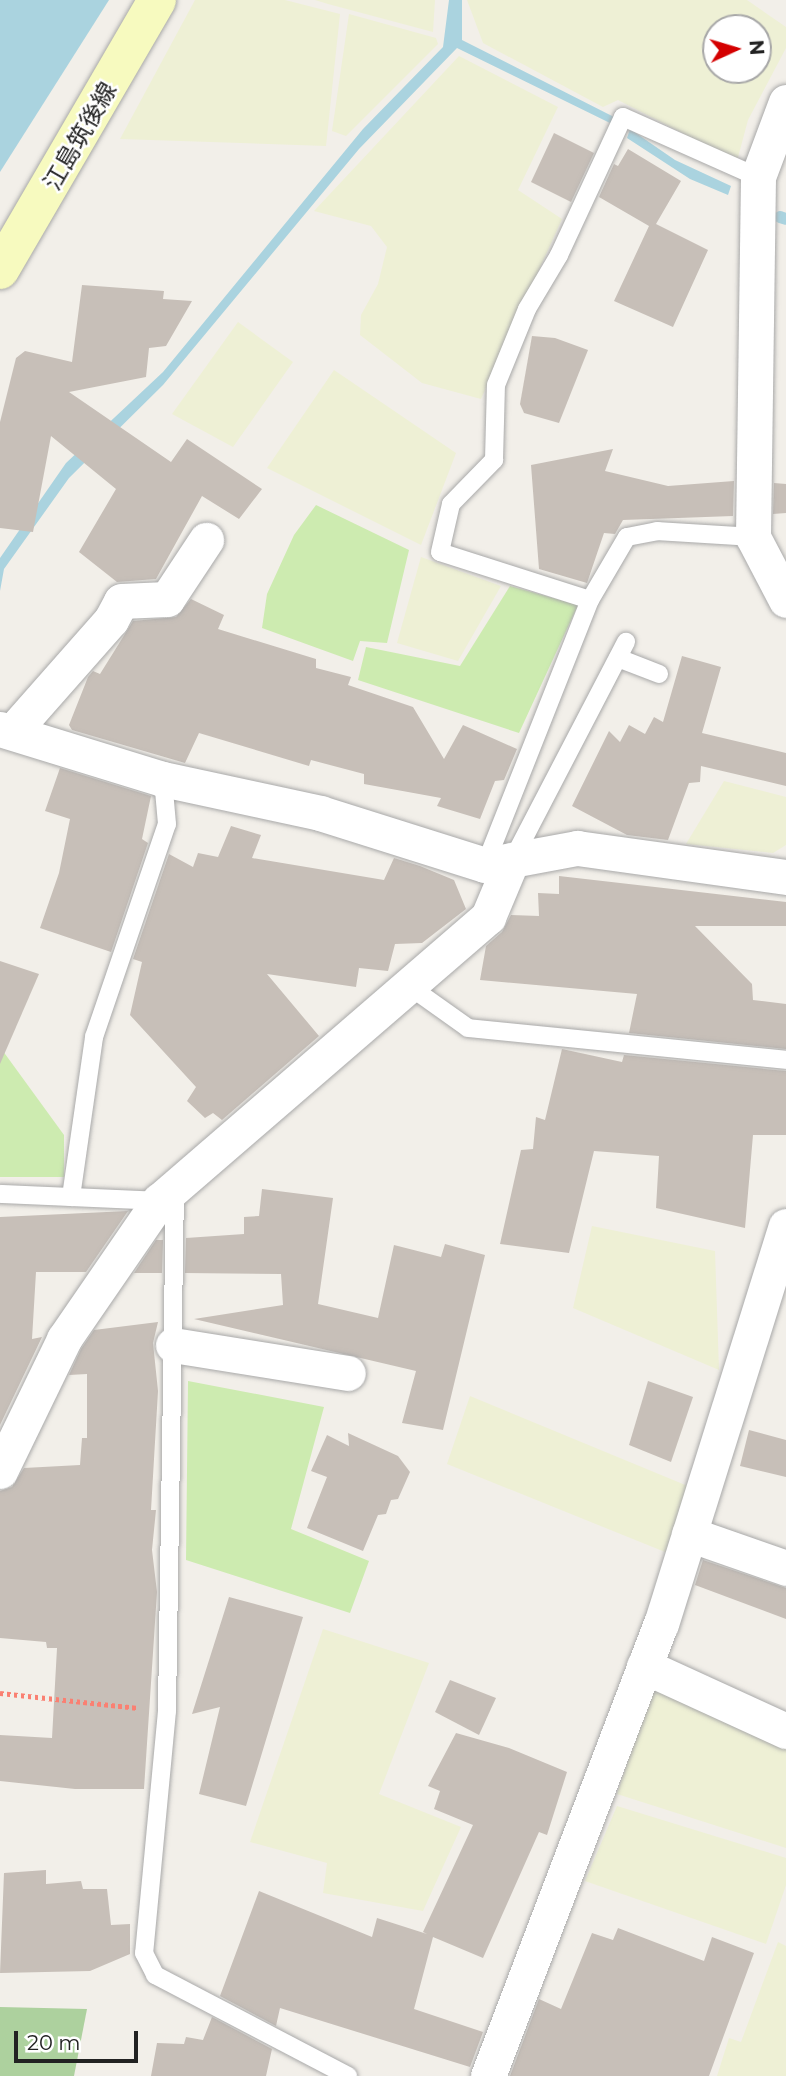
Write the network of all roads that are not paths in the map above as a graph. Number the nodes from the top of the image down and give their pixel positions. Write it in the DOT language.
graph roads {
  1 [pos="157,0"];
  2 [pos="786,102"];
  3 [pos="758,177"];
  4 [pos="0,270"];
  5 [pos="753,537"];
  6 [pos="206,540"];
  7 [pos="590,600"];
  8 [pos="786,600"];
  9 [pos="659,674"];
  10 [pos="6,730"];
  11 [pos="163,779"];
  12 [pos="499,862"];
  13 [pos="786,877"];
  14 [pos="409,986"];
  15 [pos="786,1060"];
  16 [pos="167,1194"];
  17 [pos="0,1195"];
  18 [pos="72,1198"];
  19 [pos="786,1226"];
  20 [pos="173,1345"];
  21 [pos="348,1373"];
  22 [pos="0,1471"];
  23 [pos="689,1534"];
  24 [pos="786,1568"];
  25 [pos="644,1666"];
  26 [pos="786,1731"];
  27 [pos="348,2076"];
  28 [pos="488,2076"];
  1 -- 4 [label="main road, 江島筑後線"];
  2 -- 3 [label="street"];
  3 -- 5 [label="street"];
  3 -- 7 [label="lane"];
  5 -- 7 [label="lane"];
  5 -- 8 [label="street"];
  6 -- 10 [label="street"];
  7 -- 12 [label="lane"];
  9 -- 12 [label="lane"];
  10 -- 11 [label="street"];
  11 -- 12 [label="street"];
  11 -- 18 [label="lane"];
  12 -- 13 [label="street"];
  12 -- 14 [label="street"];
  14 -- 15 [label="lane"];
  14 -- 16 [label="street"];
  16 -- 18 [label="lane"];
  16 -- 20 [label="lane"];
  16 -- 22 [label="street"];
  17 -- 18 [label="lane"];
  19 -- 23 [label="street"];
  20 -- 21 [label="street"];
  20 -- 27 [label="lane"];
  23 -- 24 [label="street"];
  23 -- 25 [label="street"];
  25 -- 26 [label="street"];
  25 -- 28 [label="street"];
}
